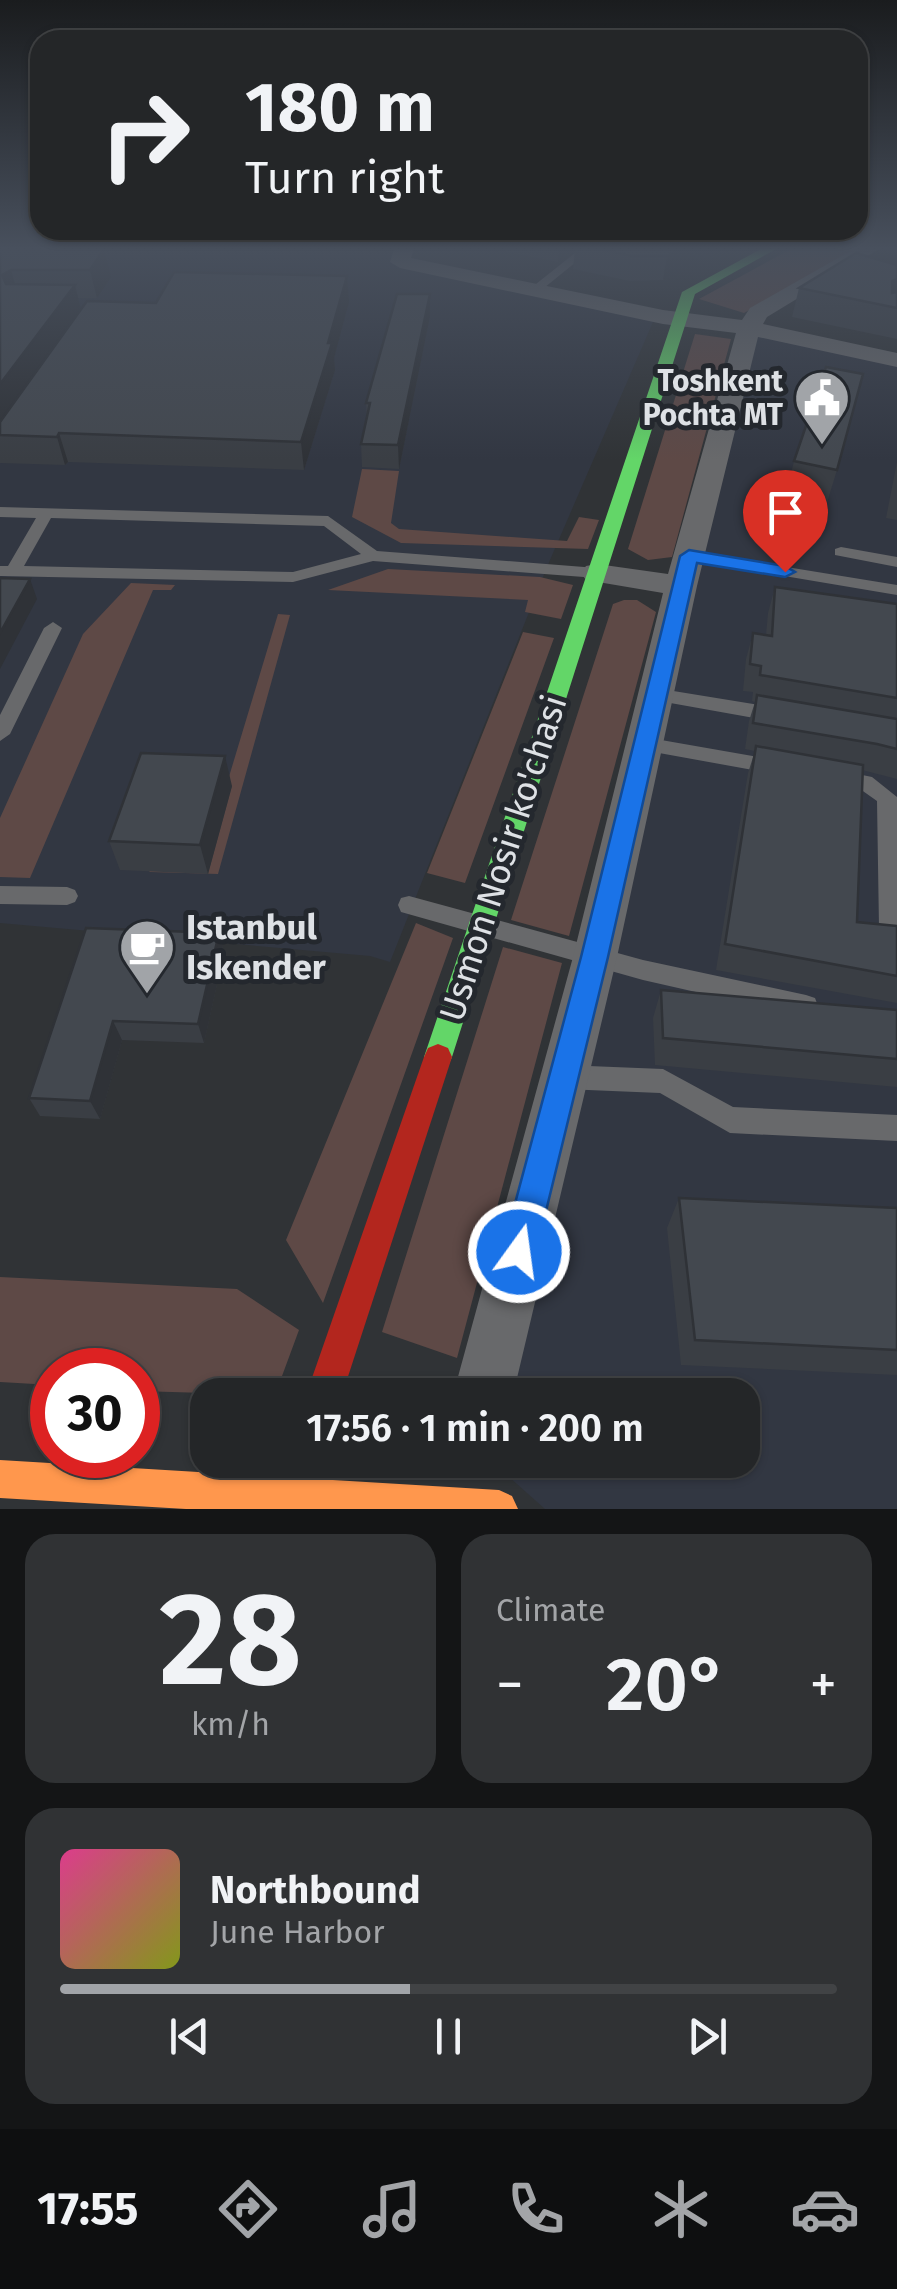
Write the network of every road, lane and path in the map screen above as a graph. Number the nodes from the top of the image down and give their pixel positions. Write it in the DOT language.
graph roads {
  1 [pos="754,319"];
  2 [pos="682,320"];
  3 [pos="749,328"];
  4 [pos="897,360"];
  5 [pos="0,512"];
  6 [pos="46,514"];
  7 [pos="840,552"];
  8 [pos="373,556"];
  9 [pos="897,562"];
  10 [pos="6,571"];
  11 [pos="685,571"];
  12 [pos="597,573"];
  13 [pos="897,590"];
  14 [pos="53,628"];
  15 [pos="655,694"];
  16 [pos="805,720"];
  17 [pos="0,734"];
  18 [pos="644,744"];
  19 [pos="0,895"];
  20 [pos="67,896"];
  21 [pos="409,905"];
  22 [pos="482,924"];
  23 [pos="891,928"];
  24 [pos="595,957"];
  25 [pos="839,1011"];
  26 [pos="564,1077"];
  27 [pos="897,1128"];
  28 [pos="330,1378"];
  29 [pos="487,1378"];
  30 [pos="257,1478"];
  31 [pos="511,1478"];
  32 [pos="0,1479"];
  33 [pos="499,1509"];
  34 [pos="546,1509"];
  1 -- 3 [label="street"];
  2 -- 3 [label="street"];
  2 -- 12 [label="street, Usmon Nosir ko'chasi"];
  3 -- 4 [label="street"];
  3 -- 11 [label="street"];
  5 -- 6 [label="lane"];
  6 -- 8 [label="lane"];
  6 -- 10 [label="lane"];
  7 -- 9 [label="lane"];
  8 -- 10 [label="lane"];
  8 -- 12 [label="lane"];
  11 -- 12 [label="street"];
  11 -- 13 [label="lane"];
  11 -- 15 [label="street"];
  12 -- 22 [label="street, Usmon Nosir ko'chasi"];
  14 -- 17 [label="lane"];
  15 -- 16 [label="lane"];
  15 -- 18 [label="street"];
  18 -- 23 [label="lane"];
  18 -- 24 [label="street"];
  19 -- 20 [label="lane"];
  21 -- 22 [label="lane"];
  22 -- 24 [label="lane"];
  22 -- 28 [label="street, Usmon Nosir ko'chasi"];
  24 -- 25 [label="lane"];
  24 -- 26 [label="street"];
  26 -- 27 [label="lane"];
  26 -- 29 [label="street"];
  30 -- 32 [label="street"];
  30 -- 33 [label="street"];
  31 -- 34 [label="street"];
}
